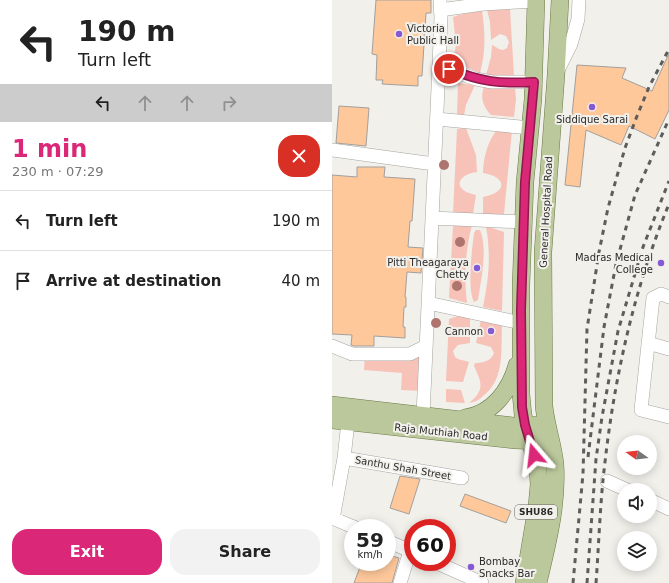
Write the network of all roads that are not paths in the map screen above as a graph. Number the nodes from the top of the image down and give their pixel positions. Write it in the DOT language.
graph roads {
  1 [pos="560,0"];
  2 [pos="579,0"];
  3 [pos="536,1"];
  4 [pos="440,5"];
  5 [pos="439,66"];
  6 [pos="556,75"];
  7 [pos="534,82"];
  8 [pos="437,119"];
  9 [pos="530,128"];
  10 [pos="332,150"];
  11 [pos="434,164"];
  12 [pos="432,218"];
  13 [pos="523,222"];
  14 [pos="669,297"];
  15 [pos="428,303"];
  16 [pos="521,322"];
  17 [pos="648,343"];
  18 [pos="332,346"];
  19 [pos="426,346"];
  20 [pos="669,349"];
  21 [pos="521,350"];
  22 [pos="332,405"];
  23 [pos="423,415"];
  24 [pos="669,417"];
  25 [pos="453,419"];
  26 [pos="340,421"];
  27 [pos="547,425"];
  28 [pos="527,432"];
  29 [pos="550,441"];
  30 [pos="344,458"];
  31 [pos="462,478"];
  32 [pos="608,481"];
  33 [pos="617,485"];
  34 [pos="657,503"];
  35 [pos="669,509"];
  36 [pos="333,518"];
  37 [pos="344,523"];
  38 [pos="404,571"];
  39 [pos="455,571"];
  40 [pos="400,583"];
  41 [pos="481,583"];
  42 [pos="524,583"];
  43 [pos="538,583"];
  1 -- 6 [label="main road, General Hospital Road / SHU86"];
  2 -- 6 [label="street"];
  3 -- 4 [label="street"];
  3 -- 7 [label="main road, SHU86"];
  4 -- 5 [label="street"];
  5 -- 7 [label="street"];
  5 -- 8 [label="street"];
  6 -- 27 [label="main road, General Hospital Road / SHU86"];
  7 -- 9 [label="main road, SHU86"];
  8 -- 9 [label="street"];
  8 -- 11 [label="street"];
  9 -- 13 [label="main road, SHU86"];
  10 -- 11 [label="street"];
  11 -- 12 [label="street"];
  12 -- 13 [label="street"];
  12 -- 15 [label="street"];
  13 -- 16 [label="main road, SHU86"];
  14 -- 17 [label="street"];
  15 -- 16 [label="street"];
  15 -- 19 [label="street"];
  16 -- 21 [label="main road, SHU86"];
  17 -- 20 [label="street"];
  17 -- 24 [label="street"];
  18 -- 19 [label="street"];
  19 -- 23 [label="street"];
  21 -- 25 [label="main road"];
  21 -- 28 [label="main road, SHU86"];
  22 -- 23 [label="main road, Raja Muthiah Road"];
  23 -- 25 [label="main road, Raja Muthiah Road"];
  25 -- 28 [label="main road, Raja Muthiah Road"];
  26 -- 28 [label="main road, Raja Muthiah Road"];
  26 -- 30 [label="street"];
  27 -- 28 [label="main road, Raja Muthiah Road"];
  27 -- 29 [label="main road, SHU86"];
  28 -- 29 [label="main road, Raja Muthiah Road"];
  28 -- 42 [label="main road, SHU86"];
  29 -- 43 [label="main road, SHU86"];
  30 -- 31 [label="street, Santhu Shah Street"];
  30 -- 36 [label="street"];
  32 -- 33 [label="street"];
  34 -- 35 [label="street"];
  36 -- 37 [label="street"];
  38 -- 40 [label="street"];
  39 -- 41 [label="street"];
}
